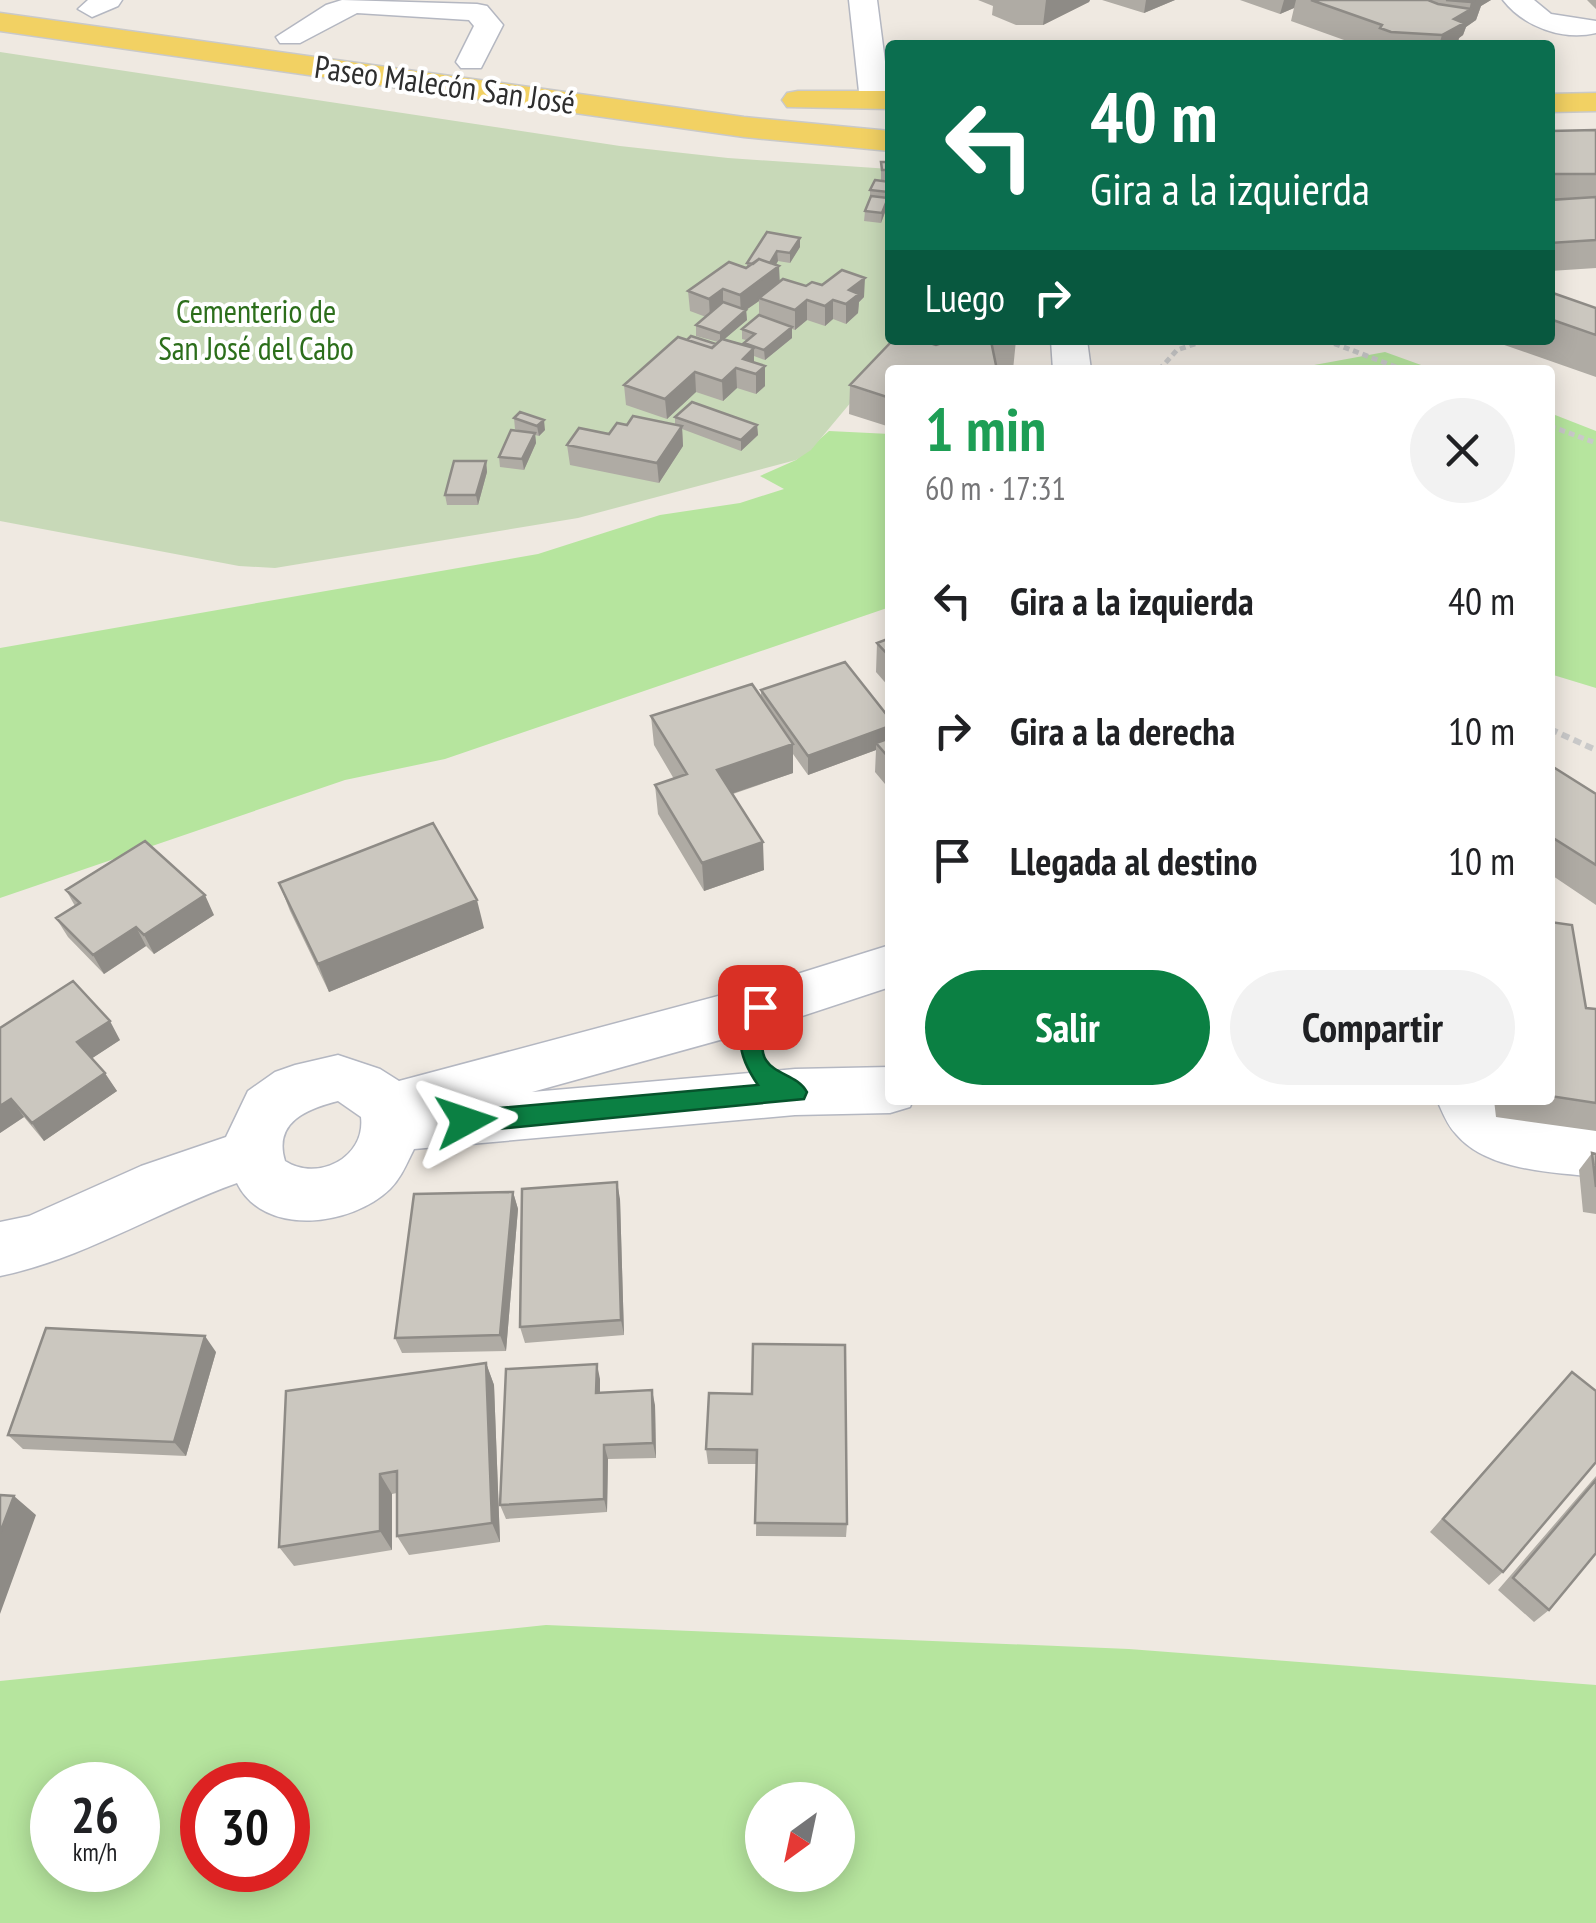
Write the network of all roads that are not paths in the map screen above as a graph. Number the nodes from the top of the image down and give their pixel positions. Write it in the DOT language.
graph roads {
  1 [pos="28,0"];
  2 [pos="863,0"];
  3 [pos="1517,0"];
  4 [pos="1568,0"];
  5 [pos="100,4"];
  6 [pos="336,4"];
  7 [pos="0,22"];
  8 [pos="1591,33"];
  9 [pos="290,37"];
  10 [pos="471,62"];
  11 [pos="882,100"];
  12 [pos="1596,102"];
  13 [pos="1555,103"];
  14 [pos="1596,132"];
  15 [pos="1555,134"];
  16 [pos="885,141"];
  17 [pos="885,968"];
  18 [pos="778,1002"];
  19 [pos="885,1090"];
  20 [pos="795,1092"];
  21 [pos="1467,1105"];
  22 [pos="390,1118"];
  23 [pos="252,1152"];
  24 [pos="1596,1152"];
  25 [pos="0,1249"];
  1 -- 5 [label="main road, Paseo Malecón San José"];
  2 -- 11 [label="street"];
  3 -- 8 [label="street"];
  4 -- 8 [label="street"];
  5 -- 9 [label="main road, Paseo Malecón San José"];
  6 -- 9 [label="street"];
  6 -- 10 [label="street"];
  7 -- 16 [label="main road, Paseo Malecón San José"];
  9 -- 10 [label="main road, Paseo Malecón San José"];
  10 -- 11 [label="main road, Paseo Malecón San José"];
  12 -- 13 [label="main road"];
  14 -- 15 [label="main road"];
  17 -- 18 [label="street"];
  18 -- 20 [label="street"];
  18 -- 22 [label="street"];
  19 -- 20 [label="street"];
  20 -- 22 [label="street"];
  21 -- 24 [label="street"];
  22 -- 23 [label="street"];
  22 -- 23 [label="street"];
  23 -- 25 [label="street"];
}
